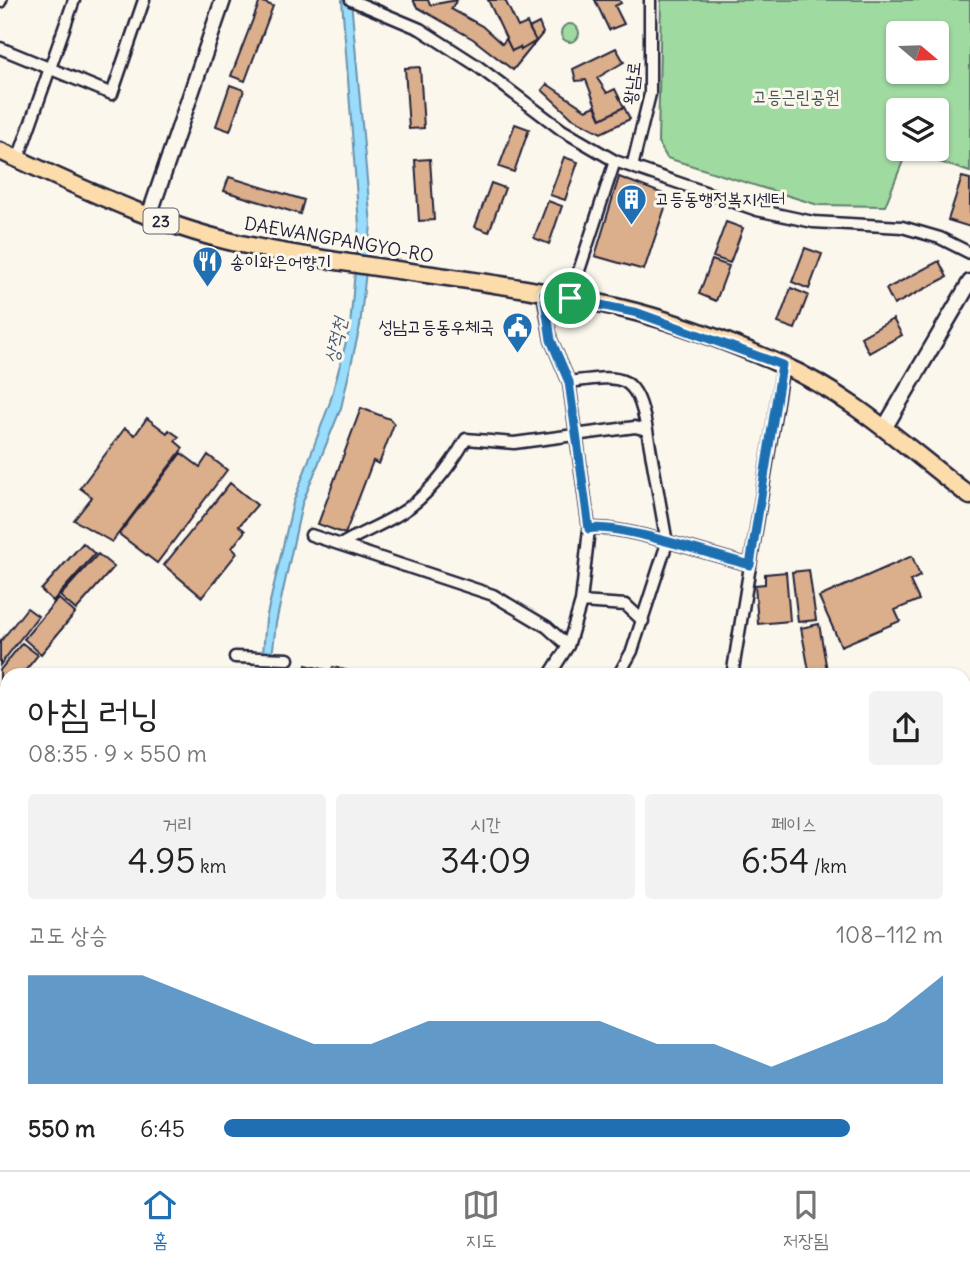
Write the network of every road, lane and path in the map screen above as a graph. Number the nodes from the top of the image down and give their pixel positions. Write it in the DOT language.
graph roads {
  1 [pos="74,0"];
  2 [pos="144,0"];
  3 [pos="223,0"];
  4 [pos="351,0"];
  5 [pos="650,0"];
  6 [pos="0,48"];
  7 [pos="50,69"];
  8 [pos="0,151"];
  9 [pos="18,159"];
  10 [pos="615,161"];
  11 [pos="632,167"];
  12 [pos="149,216"];
  13 [pos="970,253"];
  14 [pos="970,282"];
  15 [pos="544,293"];
  16 [pos="570,298"];
  17 [pos="782,365"];
  18 [pos="569,382"];
  19 [pos="885,427"];
  20 [pos="648,430"];
  21 [pos="577,437"];
  22 [pos="970,496"];
  23 [pos="589,529"];
  24 [pos="311,535"];
  25 [pos="667,543"];
  26 [pos="342,544"];
  27 [pos="750,565"];
  28 [pos="581,602"];
  29 [pos="643,621"];
  30 [pos="568,646"];
  31 [pos="239,656"];
  32 [pos="285,659"];
  33 [pos="554,668"];
  34 [pos="622,668"];
  35 [pos="733,668"];
  1 -- 7 [label="street"];
  2 -- 7 [label="street"];
  3 -- 12 [label="main road"];
  4 -- 10 [label="street"];
  5 -- 11 [label="street, 왕남로"];
  6 -- 7 [label="street"];
  7 -- 9 [label="street"];
  8 -- 9 [label="main road, DAEWANGPANGYO-RO / 23"];
  9 -- 12 [label="main road, DAEWANGPANGYO-RO / 23"];
  10 -- 11 [label="street"];
  10 -- 16 [label="street"];
  11 -- 13 [label="street"];
  12 -- 15 [label="main road, DAEWANGPANGYO-RO / 23"];
  14 -- 19 [label="main road"];
  15 -- 16 [label="main road, DAEWANGPANGYO-RO / 23"];
  15 -- 18 [label="street"];
  16 -- 17 [label="main road, DAEWANGPANGYO-RO / 23"];
  17 -- 19 [label="main road, DAEWANGPANGYO-RO / 23"];
  17 -- 27 [label="street"];
  18 -- 20 [label="street"];
  18 -- 21 [label="street"];
  19 -- 22 [label="main road, DAEWANGPANGYO-RO / 23"];
  20 -- 21 [label="street"];
  20 -- 25 [label="street"];
  21 -- 23 [label="street"];
  21 -- 26 [label="street"];
  23 -- 25 [label="street"];
  23 -- 28 [label="street"];
  24 -- 26 [label="street"];
  25 -- 27 [label="street"];
  25 -- 29 [label="street"];
  26 -- 30 [label="street"];
  27 -- 35 [label="street"];
  28 -- 29 [label="street"];
  28 -- 30 [label="street"];
  29 -- 34 [label="street"];
  30 -- 33 [label="street"];
  31 -- 32 [label="street"];
}
